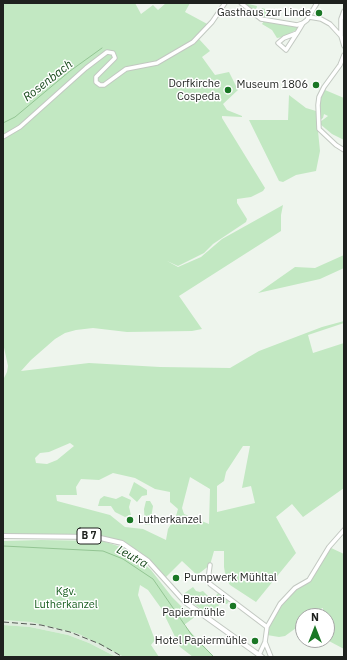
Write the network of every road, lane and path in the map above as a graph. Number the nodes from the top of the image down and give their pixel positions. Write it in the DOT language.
graph roads {
  1 [pos="225,3"];
  2 [pos="241,3"];
  3 [pos="317,3"];
  4 [pos="344,13"];
  5 [pos="309,17"];
  6 [pos="303,23"];
  7 [pos="341,23"];
  8 [pos="335,28"];
  9 [pos="297,32"];
  10 [pos="341,36"];
  11 [pos="344,46"];
  12 [pos="344,55"];
  13 [pos="3,137"];
  14 [pos="344,150"];
  15 [pos="344,530"];
  16 [pos="3,536"];
  17 [pos="210,565"];
  18 [pos="267,627"];
  19 [pos="265,642"];
  20 [pos="259,656"];
  21 [pos="271,657"];
  1 -- 13 [label="street"];
  2 -- 6 [label="street"];
  3 -- 5 [label="street"];
  4 -- 7 [label="street"];
  5 -- 6 [label="street"];
  5 -- 8 [label="street"];
  6 -- 9 [label="street"];
  7 -- 8 [label="street"];
  7 -- 10 [label="street"];
  8 -- 10 [label="street"];
  9 -- 9 [label="street"];
  10 -- 11 [label="street"];
  12 -- 14 [label="street"];
  15 -- 18 [label="street"];
  16 -- 20 [label="main road, B 7"];
  17 -- 18 [label="street"];
  18 -- 19 [label="street"];
  19 -- 20 [label="street"];
  19 -- 21 [label="street"];
}
